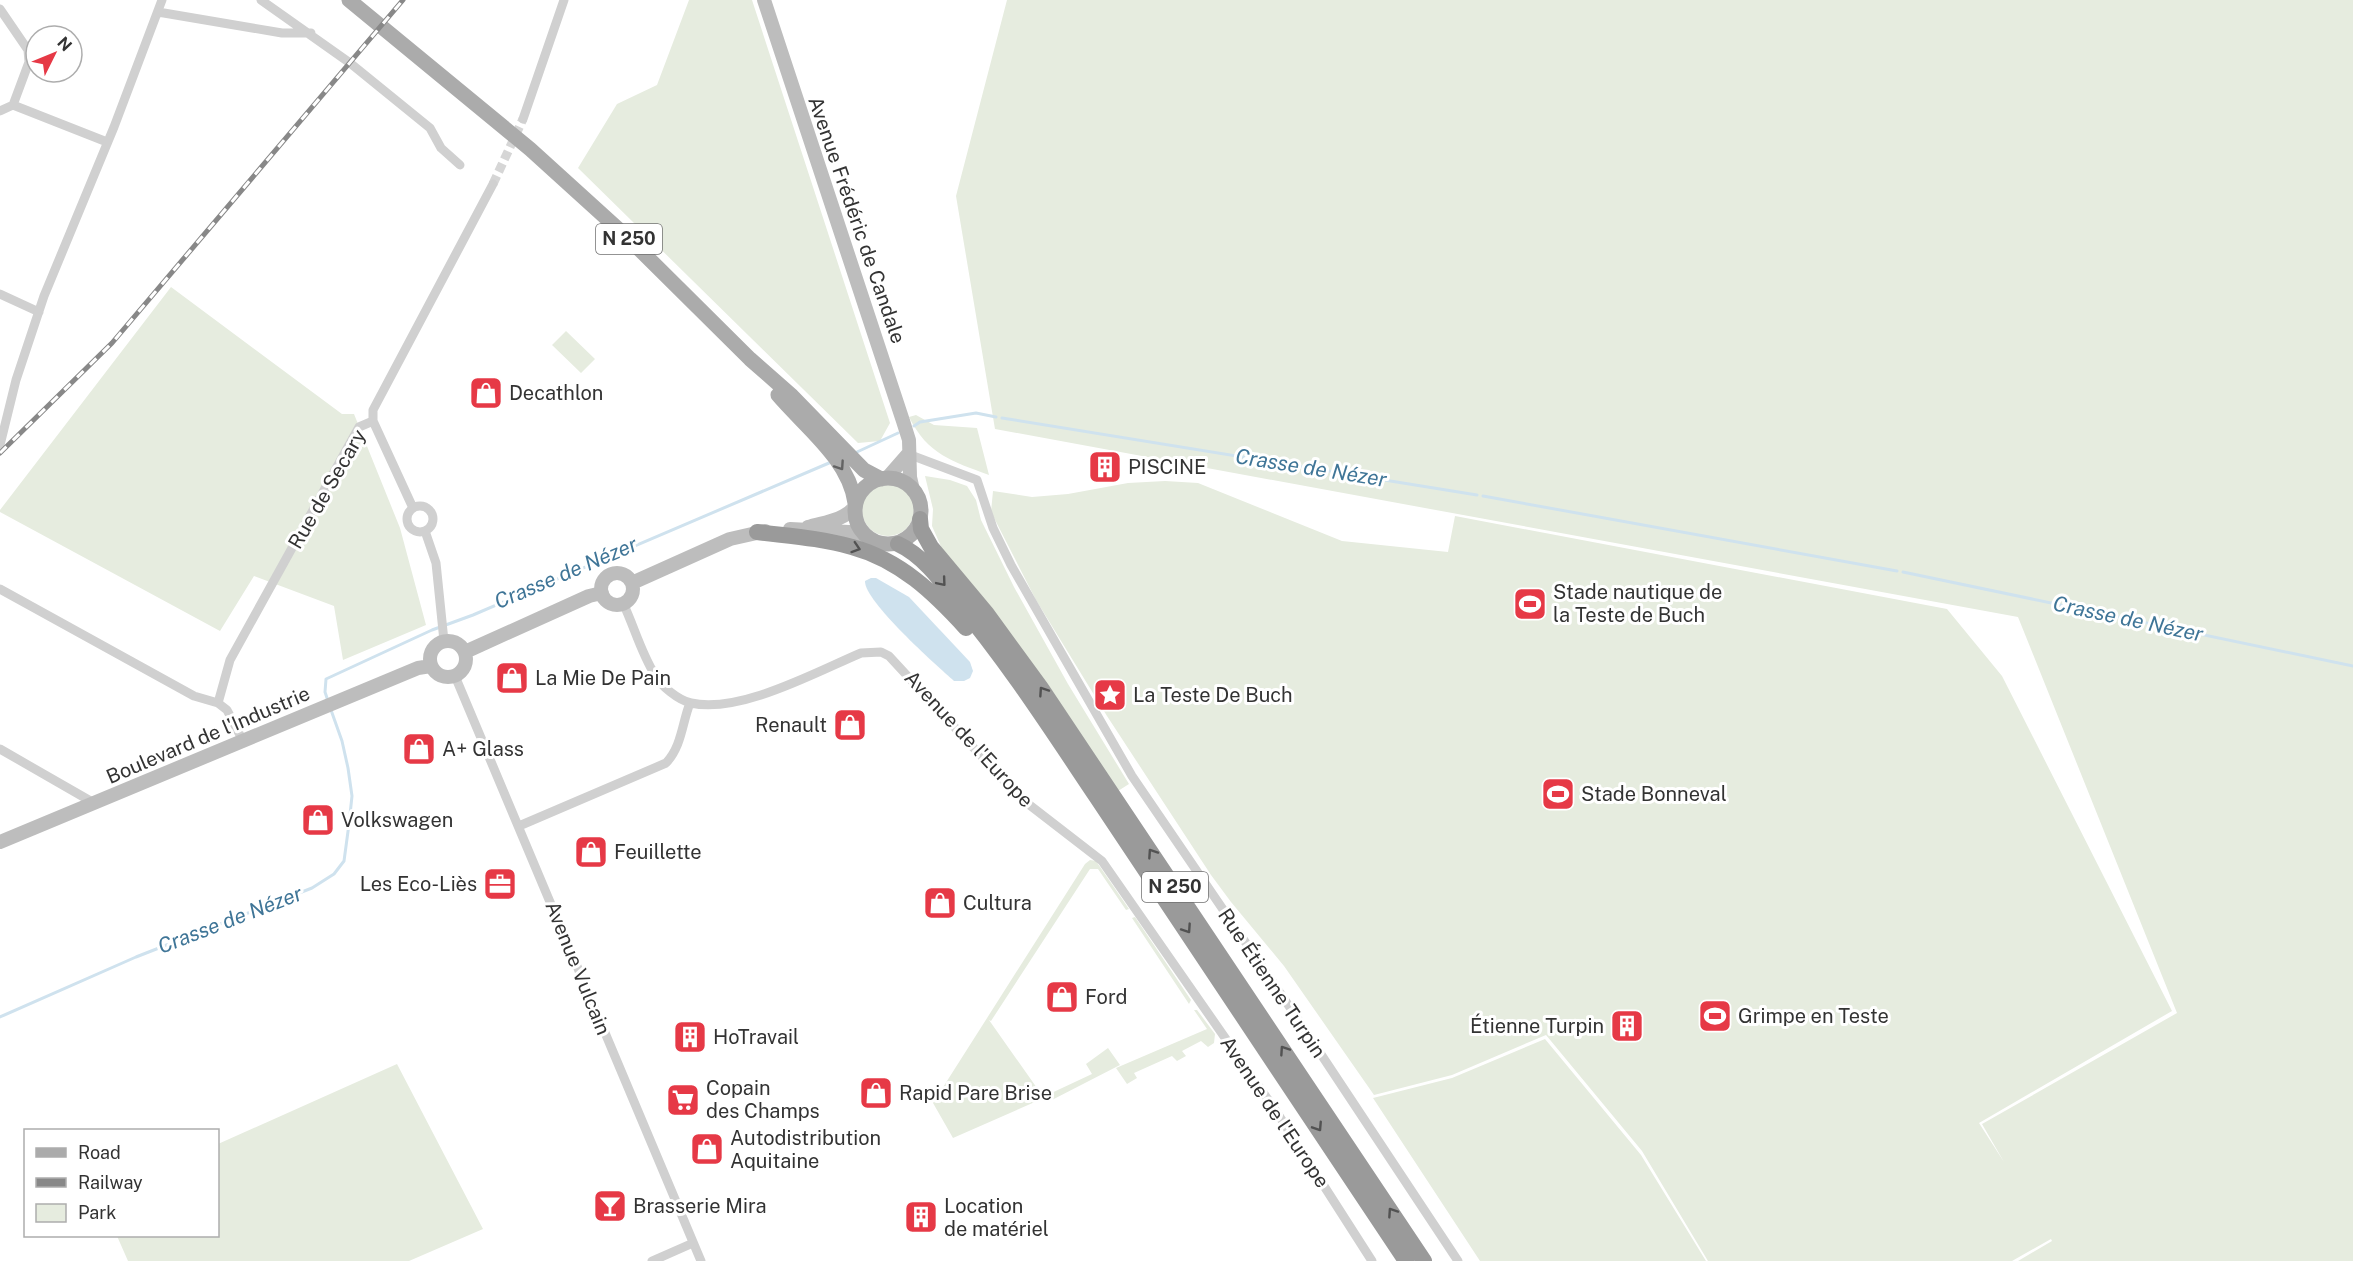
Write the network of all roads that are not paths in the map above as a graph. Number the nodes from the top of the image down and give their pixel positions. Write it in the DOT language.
graph roads {
  1 [pos="162,0"];
  2 [pos="261,0"];
  3 [pos="349,0"];
  4 [pos="564,0"];
  5 [pos="764,0"];
  6 [pos="0,9"];
  7 [pos="158,12"];
  8 [pos="310,33"];
  9 [pos="13,105"];
  10 [pos="0,111"];
  11 [pos="523,119"];
  12 [pos="107,142"];
  13 [pos="460,165"];
  14 [pos="493,184"];
  15 [pos="0,294"];
  16 [pos="39,312"];
  17 [pos="750,359"];
  18 [pos="372,420"];
  19 [pos="2,428"];
  20 [pos="0,445"];
  21 [pos="908,454"];
  22 [pos="884,478"];
  23 [pos="913,490"];
  24 [pos="855,505"];
  25 [pos="413,508"];
  26 [pos="920,519"];
  27 [pos="801,529"];
  28 [pos="425,531"];
  29 [pos="757,532"];
  30 [pos="868,537"];
  31 [pos="898,543"];
  32 [pos="632,583"];
  33 [pos="0,590"];
  34 [pos="602,593"];
  35 [pos="623,603"];
  36 [pos="443,630"];
  37 [pos="465,652"];
  38 [pos="431,666"];
  39 [pos="455,676"];
  40 [pos="218,703"];
  41 [pos="690,703"];
  42 [pos="243,741"];
  43 [pos="0,749"];
  44 [pos="94,803"];
  45 [pos="1101,803"];
  46 [pos="519,826"];
  47 [pos="0,842"];
  48 [pos="693,1243"];
  49 [pos="652,1261"];
  50 [pos="701,1261"];
  51 [pos="1372,1261"];
  52 [pos="1406,1261"];
  53 [pos="1424,1261"];
  54 [pos="1458,1261"];
  1 -- 7 [label="street"];
  2 -- 8 [label="street"];
  3 -- 17 [label="main road, N 250"];
  4 -- 11 [label="street"];
  5 -- 21 [label="street, Avenue Frédéric de Candale"];
  6 -- 9 [label="street"];
  7 -- 8 [label="street"];
  7 -- 12 [label="street"];
  8 -- 13 [label="street"];
  9 -- 10 [label="street"];
  9 -- 12 [label="street"];
  12 -- 16 [label="street"];
  14 -- 18 [label="street, Rue de Secary"];
  15 -- 16 [label="street"];
  16 -- 19 [label="street"];
  17 -- 22 [label="main road, N 250"];
  17 -- 24 [label="main road, N 250, one-way"];
  18 -- 25 [label="street"];
  18 -- 40 [label="street, Rue de Secary"];
  19 -- 20 [label="street"];
  21 -- 22 [label="street"];
  21 -- 23 [label="street, Avenue Frédéric de Candale"];
  21 -- 54 [label="street, Rue Étienne Turpin"];
  22 -- 23 [label="main road, N 250"];
  22 -- 24 [label="main road"];
  23 -- 26 [label="main road, N 250"];
  24 -- 27 [label="street"];
  24 -- 30 [label="main road, N 250"];
  25 -- 28 [label="street"];
  25 -- 28 [label="street"];
  26 -- 31 [label="main road"];
  53 -- 26 [label="highway, N 250, one-way"];
  27 -- 29 [label="street"];
  27 -- 30 [label="street"];
  28 -- 36 [label="street"];
  29 -- 32 [label="street"];
  29 -- 45 [label="highway, N 250, one-way"];
  30 -- 31 [label="main road, N 250"];
  31 -- 45 [label="highway, N 250, one-way"];
  32 -- 34 [label="street"];
  32 -- 35 [label="street"];
  33 -- 40 [label="street"];
  34 -- 35 [label="street"];
  34 -- 37 [label="street"];
  35 -- 41 [label="street"];
  36 -- 37 [label="street"];
  36 -- 38 [label="street"];
  37 -- 39 [label="street"];
  38 -- 39 [label="street"];
  38 -- 42 [label="street, Boulevard de l'Industrie"];
  39 -- 46 [label="street, Avenue Vulcain"];
  40 -- 42 [label="street"];
  41 -- 46 [label="street"];
  41 -- 51 [label="street, Avenue de l'Europe"];
  42 -- 44 [label="street, Boulevard de l'Industrie"];
  43 -- 44 [label="street"];
  44 -- 47 [label="street, Boulevard de l'Industrie"];
  45 -- 52 [label="highway, N 250, one-way"];
  46 -- 48 [label="street, Avenue Vulcain"];
  48 -- 49 [label="street"];
  48 -- 50 [label="street, Avenue Vulcain"];
}
